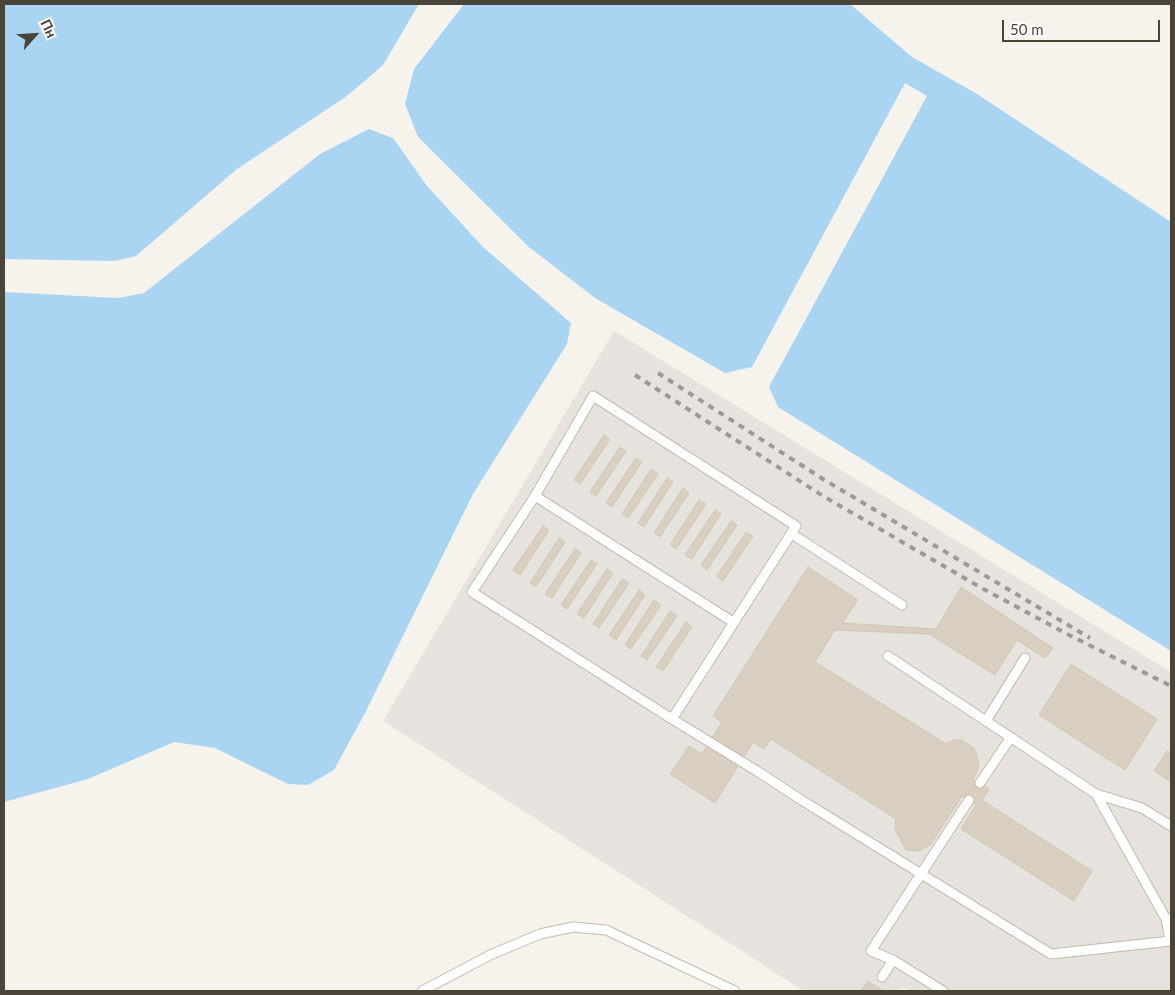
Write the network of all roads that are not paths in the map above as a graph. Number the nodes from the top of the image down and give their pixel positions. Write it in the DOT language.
graph roads {
  1 [pos="535,496"];
  2 [pos="792,534"];
  3 [pos="902,605"];
  4 [pos="733,622"];
  5 [pos="888,656"];
  6 [pos="1025,658"];
  7 [pos="672,720"];
  8 [pos="986,721"];
  9 [pos="1011,737"];
  10 [pos="980,783"];
  11 [pos="1096,794"];
  12 [pos="968,800"];
  13 [pos="1171,826"];
  14 [pos="921,874"];
  15 [pos="1169,919"];
  16 [pos="1171,941"];
  17 [pos="892,960"];
  18 [pos="882,977"];
  19 [pos="422,991"];
  20 [pos="735,991"];
  21 [pos="943,991"];
  1 -- 2 [label="lane"];
  1 -- 4 [label="lane"];
  1 -- 7 [label="lane"];
  2 -- 3 [label="lane"];
  2 -- 4 [label="lane"];
  4 -- 7 [label="lane"];
  5 -- 8 [label="lane"];
  6 -- 8 [label="lane"];
  7 -- 14 [label="lane"];
  8 -- 9 [label="lane"];
  9 -- 10 [label="lane"];
  9 -- 11 [label="lane"];
  11 -- 13 [label="lane"];
  11 -- 15 [label="lane"];
  12 -- 14 [label="lane"];
  14 -- 16 [label="lane"];
  14 -- 17 [label="lane"];
  15 -- 16 [label="lane"];
  17 -- 18 [label="lane"];
  17 -- 21 [label="lane"];
  19 -- 20 [label="lane"];
}
